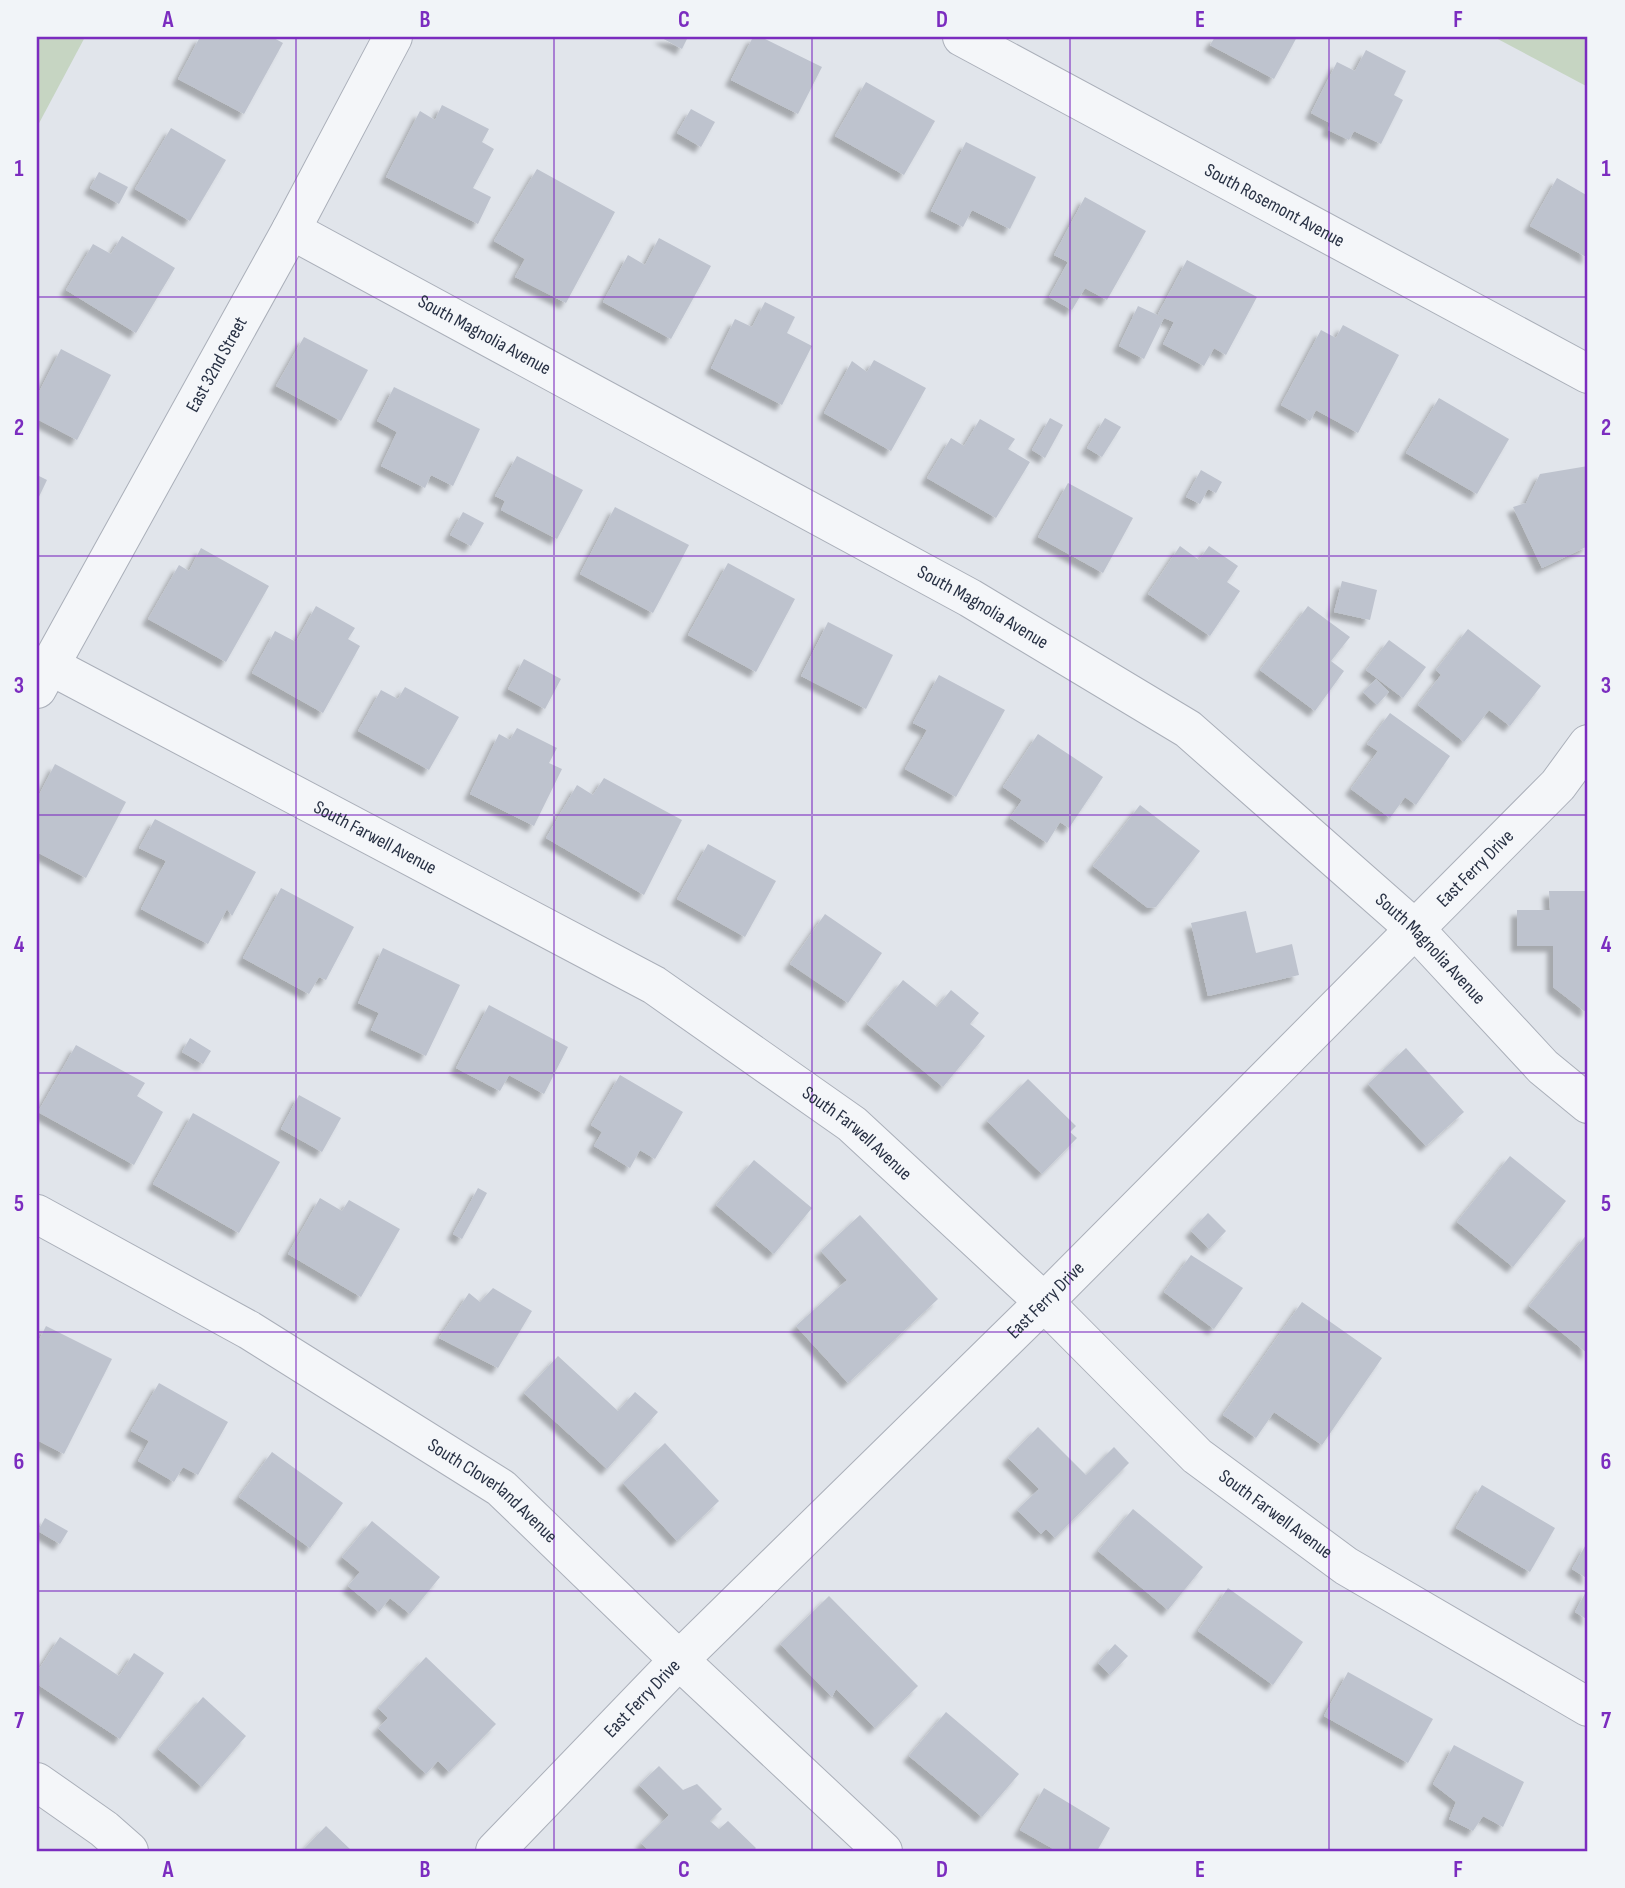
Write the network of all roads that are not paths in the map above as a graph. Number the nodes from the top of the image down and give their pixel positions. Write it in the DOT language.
graph roads {
  1 [pos="393,37"];
  2 [pos="962,37"];
  3 [pos="290,230"];
  4 [pos="1588,374"];
  5 [pos="43,677"];
  6 [pos="1588,744"];
  7 [pos="1415,929"];
  8 [pos="1588,1104"];
  9 [pos="37,1214"];
  10 [pos="1044,1302"];
  11 [pos="679,1660"];
  12 [pos="1588,1707"];
  13 [pos="37,1782"];
  14 [pos="129,1851"];
  15 [pos="495,1851"];
  16 [pos="883,1851"];
  1 -- 3 [label="street, East 32nd Street"];
  2 -- 4 [label="street, South Rosemont Avenue"];
  3 -- 5 [label="street, East 32nd Street"];
  3 -- 7 [label="street, South Magnolia Avenue"];
  5 -- 10 [label="street, South Farwell Avenue"];
  6 -- 7 [label="street, East Ferry Drive"];
  7 -- 8 [label="street, South Magnolia Avenue"];
  7 -- 10 [label="street, East Ferry Drive"];
  9 -- 11 [label="street, South Cloverland Avenue"];
  10 -- 11 [label="street, East Ferry Drive"];
  10 -- 12 [label="street, South Farwell Avenue"];
  11 -- 15 [label="street, East Ferry Drive"];
  11 -- 16 [label="street, South Cloverland Avenue"];
  13 -- 14 [label="street"];
}
